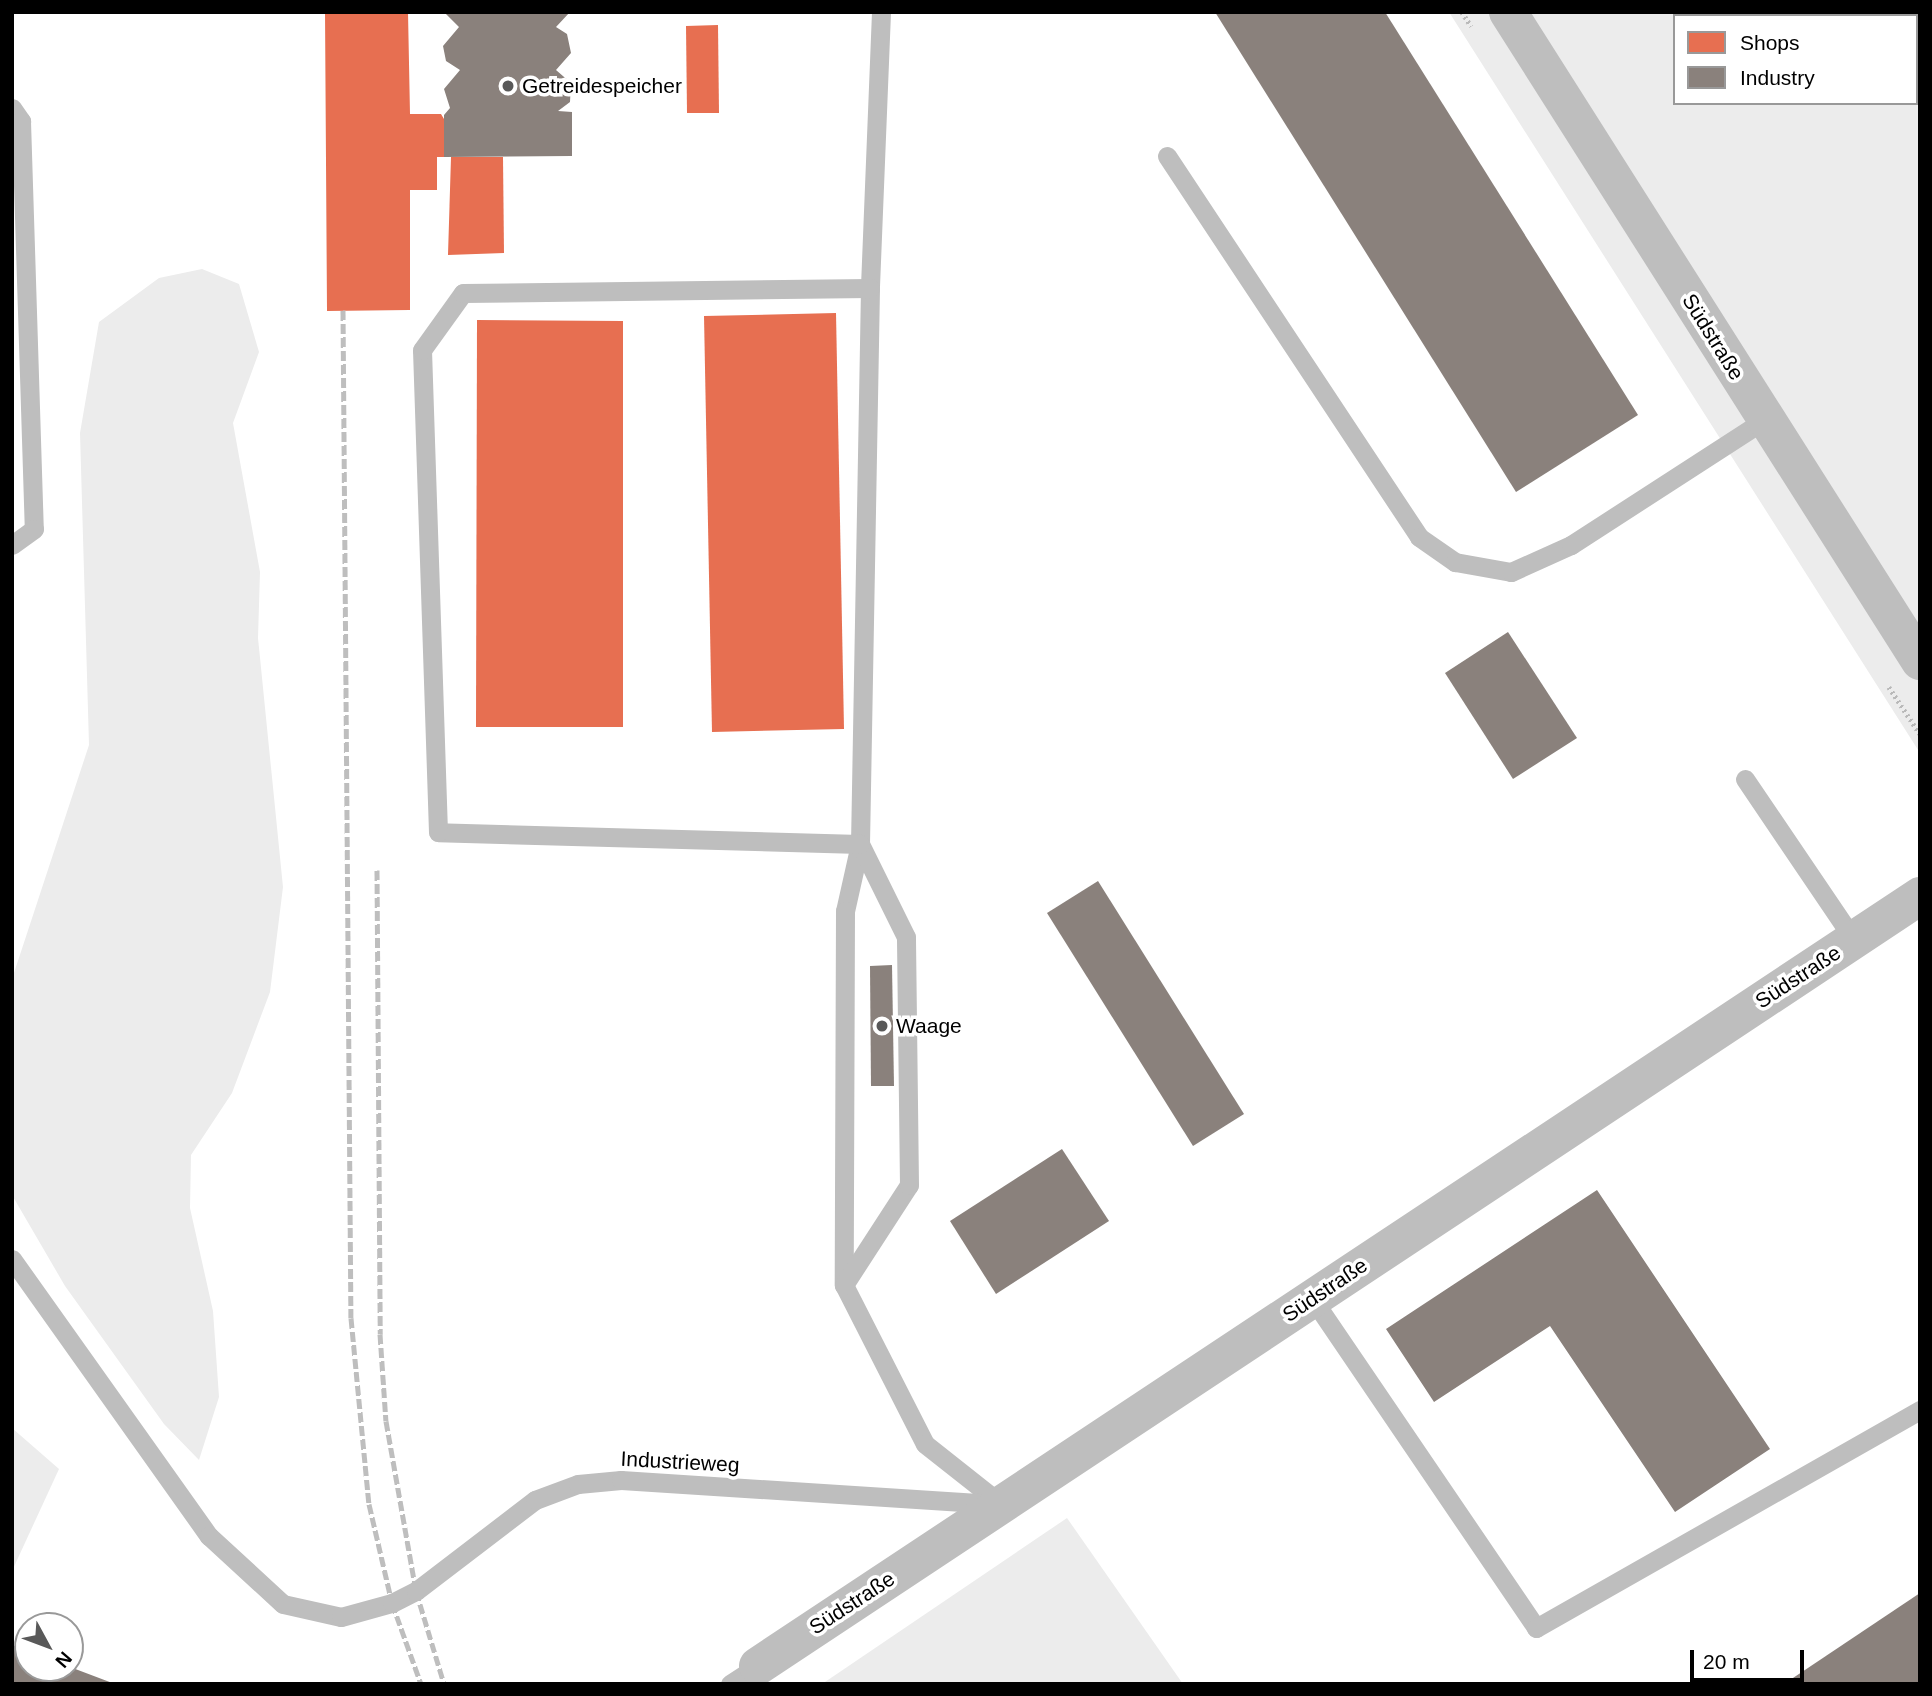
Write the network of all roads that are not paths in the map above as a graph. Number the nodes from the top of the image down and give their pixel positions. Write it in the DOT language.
graph roads {
  1 [pos="881,12"];
  2 [pos="1507,12"];
  3 [pos="12,108"];
  4 [pos="1167,156"];
  5 [pos="870,289"];
  6 [pos="1766,419"];
  7 [pos="12,545"];
  8 [pos="1920,661"];
  9 [pos="1745,779"];
  10 [pos="860,844"];
  11 [pos="1920,896"];
  12 [pos="1854,940"];
  13 [pos="12,1259"];
  14 [pos="844,1285"];
  15 [pos="1312,1298"];
  16 [pos="1920,1410"];
  17 [pos="1001,1504"];
  18 [pos="744,1675"];
  1 -- 5 [label="lane"];
  2 -- 6 [label="street, Südstraße"];
  3 -- 7 [label="lane"];
  4 -- 6 [label="lane"];
  5 -- 10 [label="lane"];
  5 -- 10 [label="lane"];
  6 -- 8 [label="street, Südstraße"];
  9 -- 12 [label="lane"];
  10 -- 14 [label="lane"];
  10 -- 14 [label="lane"];
  11 -- 12 [label="street, Südstraße"];
  12 -- 15 [label="street, Südstraße"];
  13 -- 17 [label="lane, Industrieweg"];
  14 -- 17 [label="lane"];
  15 -- 16 [label="lane"];
  15 -- 17 [label="street, Südstraße"];
  17 -- 18 [label="street, Südstraße"];
}
